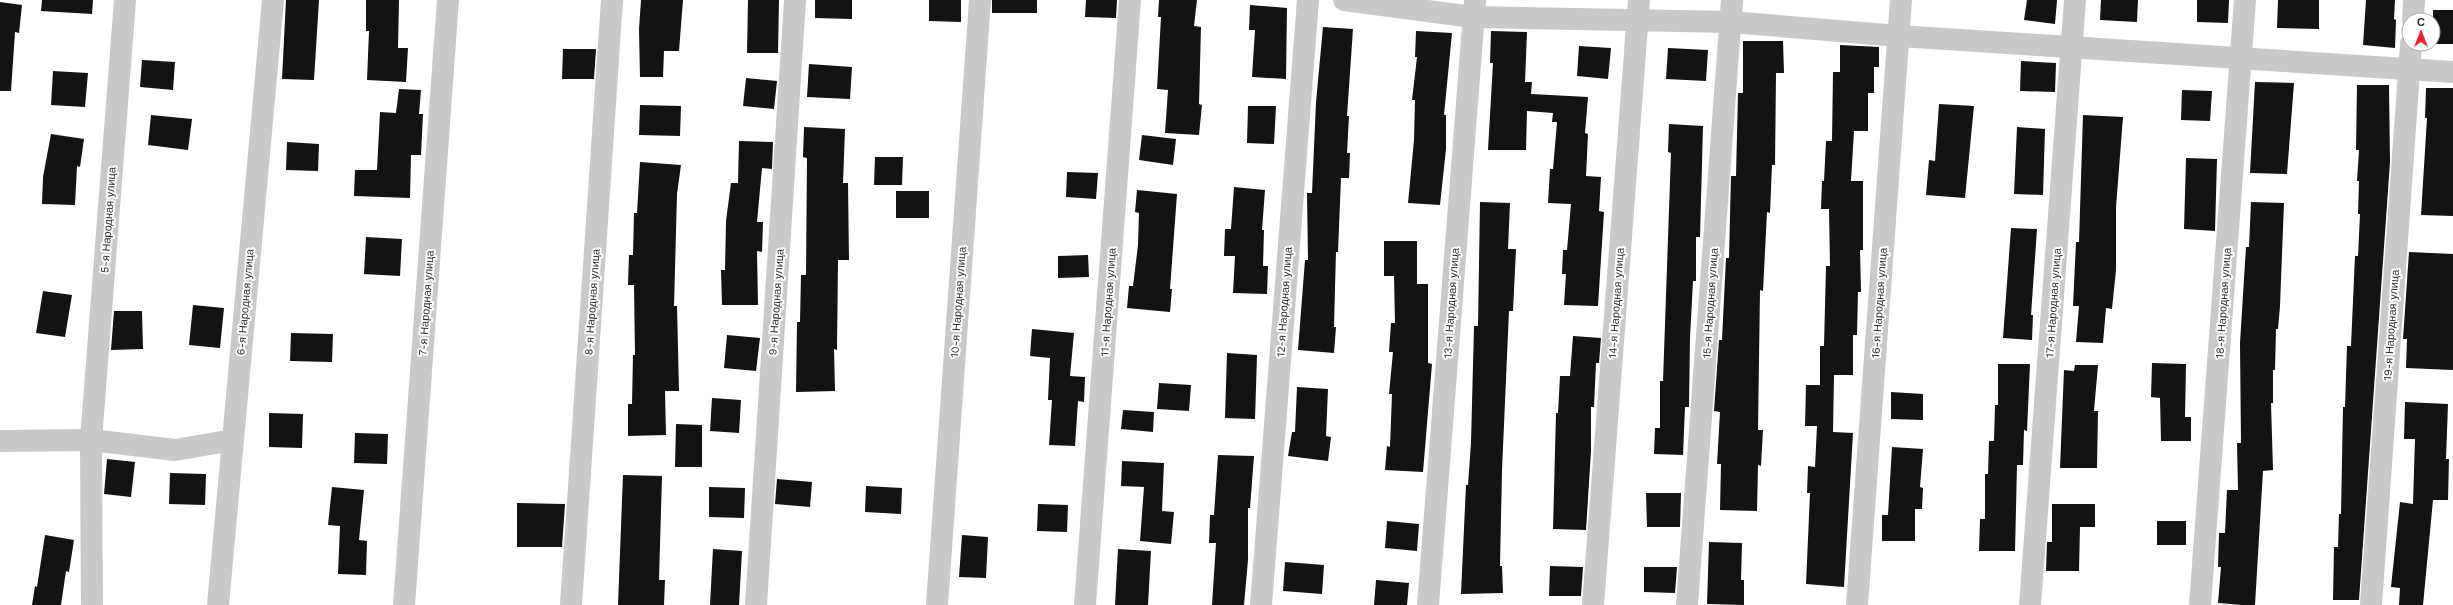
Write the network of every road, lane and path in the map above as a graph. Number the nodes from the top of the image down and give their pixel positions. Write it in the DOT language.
graph roads {
  1 [pos="126,0"];
  2 [pos="273,0"];
  3 [pos="448,0"];
  4 [pos="612,0"];
  5 [pos="795,0"];
  6 [pos="980,0"];
  7 [pos="1130,0"];
  8 [pos="1308,0"];
  9 [pos="1344,0"];
  10 [pos="1732,0"];
  11 [pos="1901,0"];
  12 [pos="2075,0"];
  13 [pos="2245,0"];
  14 [pos="2414,0"];
  15 [pos="1474,9"];
  16 [pos="1638,10"];
  17 [pos="2413,12"];
  18 [pos="1731,22"];
  19 [pos="1899,36"];
  20 [pos="2072,46"];
  21 [pos="2410,52"];
  22 [pos="2241,58"];
  23 [pos="2409,71"];
  24 [pos="2453,72"];
  25 [pos="91,440"];
  26 [pos="233,440"];
  27 [pos="0,441"];
  28 [pos="92,605"];
  29 [pos="218,605"];
  30 [pos="404,605"];
  31 [pos="571,605"];
  32 [pos="756,605"];
  33 [pos="937,605"];
  34 [pos="1085,605"];
  35 [pos="1261,605"];
  36 [pos="1428,605"];
  37 [pos="1593,605"];
  38 [pos="1687,605"];
  39 [pos="1856,605"];
  40 [pos="2030,605"];
  41 [pos="2200,605"];
  42 [pos="2371,605"];
  1 -- 25 [label="street, 5-я Народная улица"];
  2 -- 26 [label="street, 6-я Народная улица"];
  3 -- 30 [label="street, 7-я Народная улица"];
  4 -- 31 [label="street, 8-я Народная улица"];
  5 -- 32 [label="street, 9-я Народная улица"];
  6 -- 33 [label="street, 10-я Народная улица"];
  7 -- 34 [label="street, 11-я Народная улица"];
  8 -- 35 [label="street, 12-я Народная улица"];
  9 -- 15 [label="street"];
  10 -- 18 [label="street, 15-я Народная улица"];
  11 -- 19 [label="street, 16-я Народная улица"];
  12 -- 20 [label="street, 17-я Народная улица"];
  13 -- 22 [label="street, 18-я Народная улица"];
  14 -- 17 [label="street"];
  15 -- 16 [label="street"];
  15 -- 36 [label="street, 13-я Народная улица"];
  16 -- 18 [label="street"];
  16 -- 37 [label="street, 14-я Народная улица"];
  18 -- 19 [label="street"];
  18 -- 38 [label="street, 15-я Народная улица"];
  19 -- 20 [label="street"];
  19 -- 39 [label="street, 16-я Народная улица"];
  20 -- 22 [label="street"];
  20 -- 40 [label="street, 17-я Народная улица"];
  21 -- 23 [label="street, 19-я Народная улица"];
  22 -- 23 [label="street"];
  22 -- 41 [label="street, 18-я Народная улица"];
  23 -- 24 [label="street"];
  23 -- 42 [label="street, 19-я Народная улица"];
  25 -- 26 [label="street"];
  25 -- 27 [label="street"];
  25 -- 28 [label="street, 5-я Народная улица"];
  26 -- 29 [label="street, 6-я Народная улица"];
}
